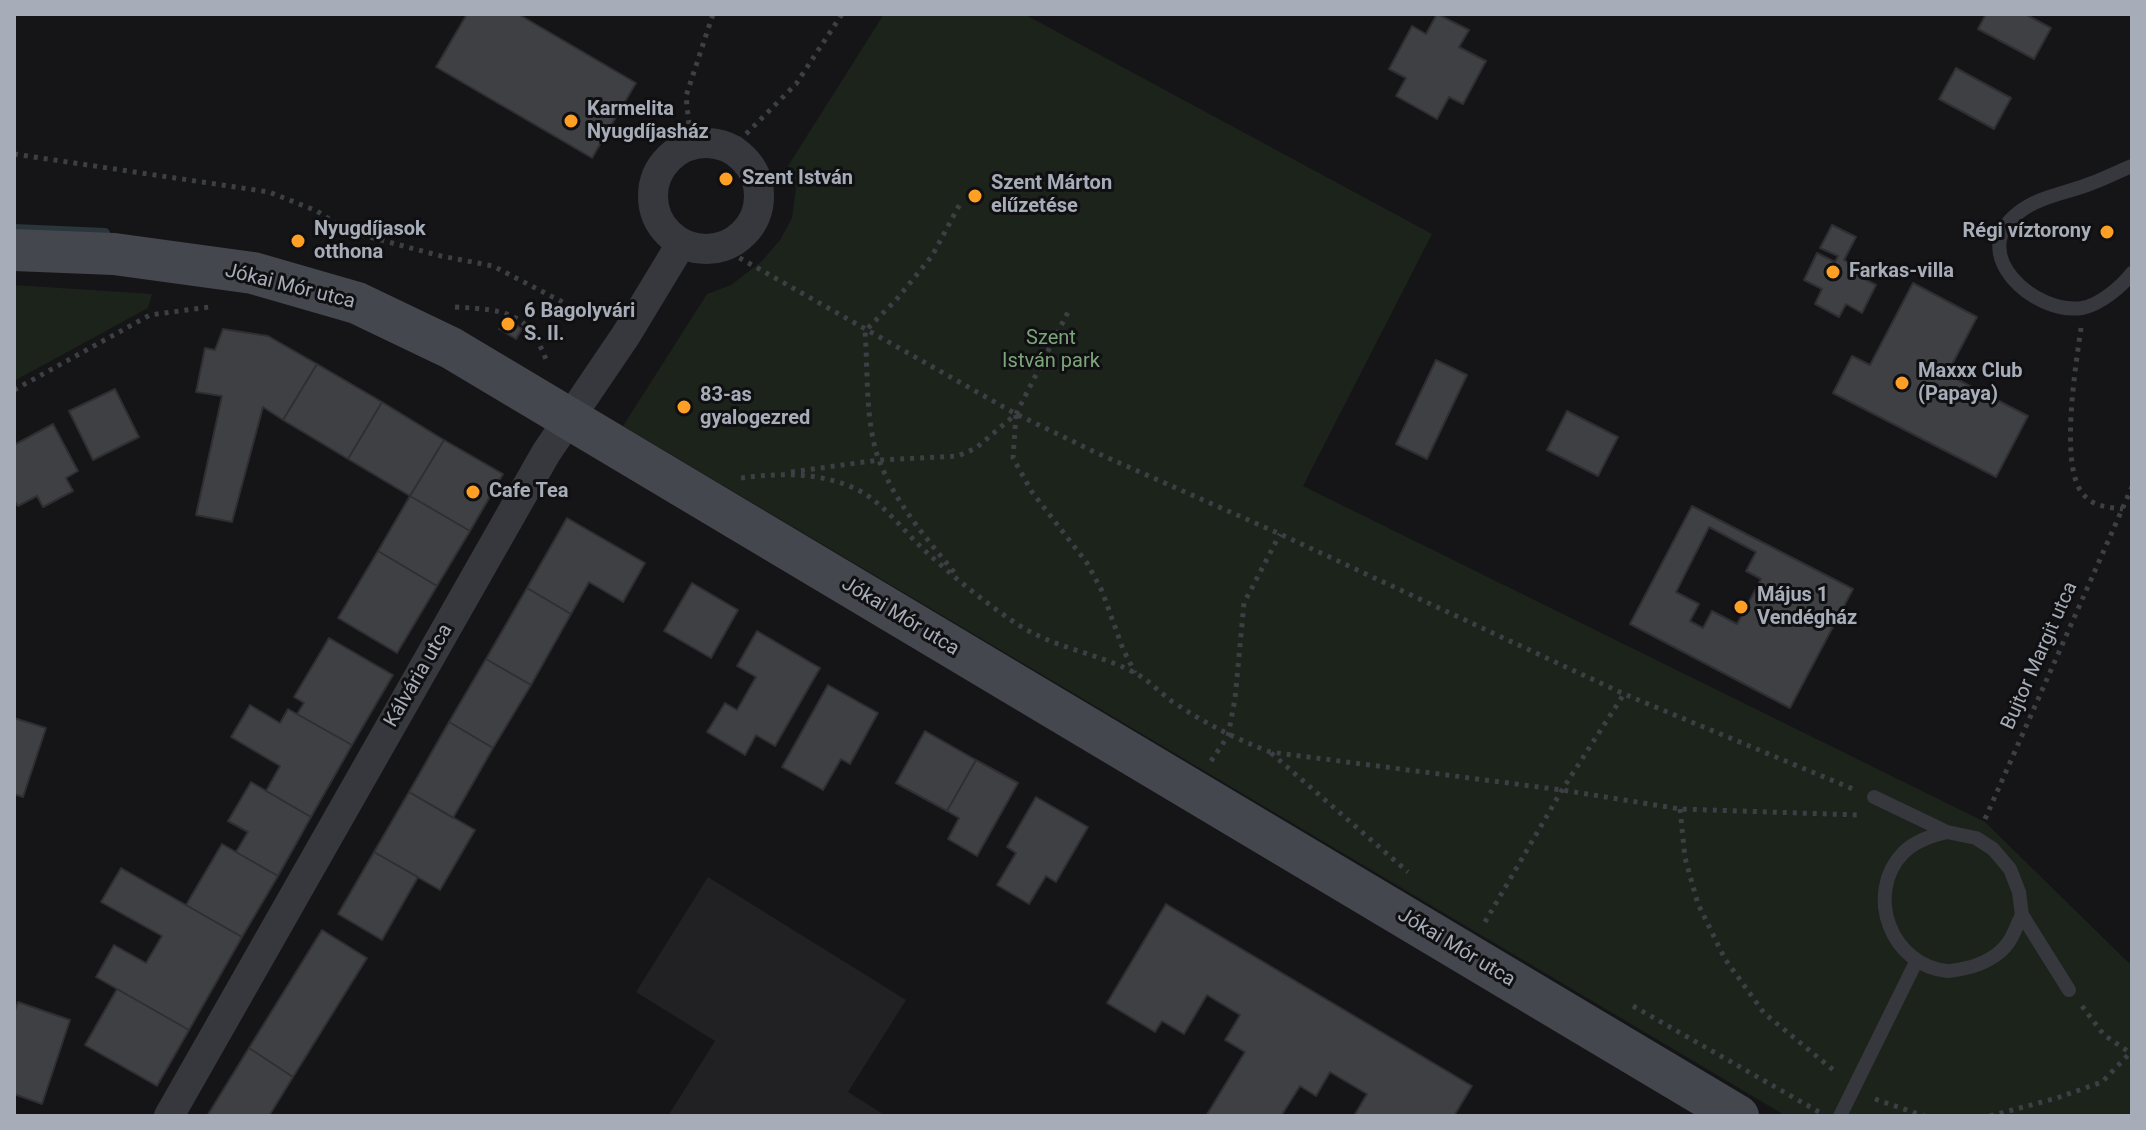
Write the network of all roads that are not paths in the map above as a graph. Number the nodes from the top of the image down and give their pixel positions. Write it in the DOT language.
graph roads {
  1 [pos="2132,166"];
  2 [pos="681,244"];
  3 [pos="14,250"];
  4 [pos="2132,273"];
  5 [pos="568,419"];
  6 [pos="1874,797"];
  7 [pos="1947,832"];
  8 [pos="2022,915"];
  9 [pos="1917,960"];
  10 [pos="2069,990"];
  11 [pos="169,1116"];
  12 [pos="1738,1116"];
  13 [pos="1840,1116"];
  1 -- 4 [label="lane"];
  2 -- 2 [label="street"];
  2 -- 5 [label="street, Kálvária utca"];
  3 -- 5 [label="street, Jókai Mór utca"];
  5 -- 11 [label="street, Kálvária utca"];
  5 -- 12 [label="street, Jókai Mór utca"];
  6 -- 7 [label="lane"];
  7 -- 8 [label="lane"];
  7 -- 9 [label="lane"];
  8 -- 9 [label="lane"];
  8 -- 10 [label="lane"];
  9 -- 13 [label="lane"];
}
